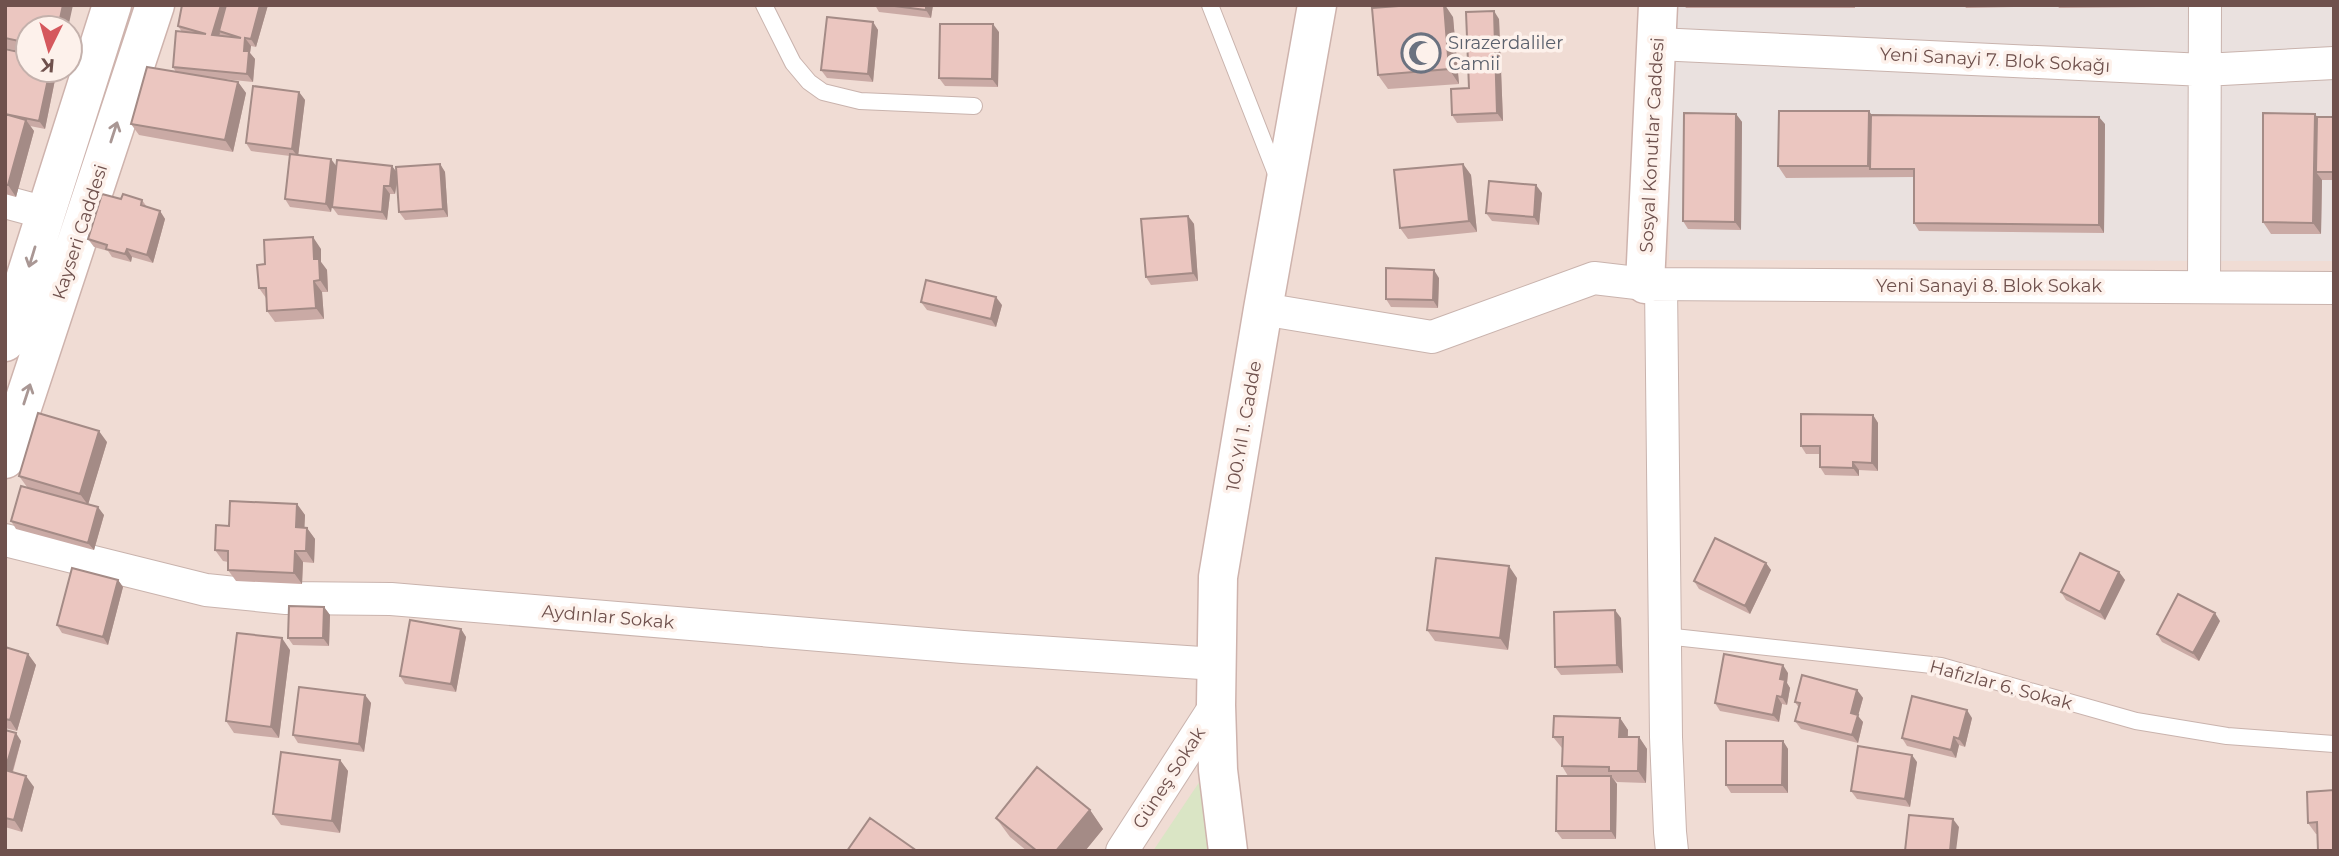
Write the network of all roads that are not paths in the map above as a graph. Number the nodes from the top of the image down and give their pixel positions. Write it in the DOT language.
graph roads {
  1 [pos="111,5"];
  2 [pos="155,5"];
  3 [pos="764,5"];
  4 [pos="1210,5"];
  5 [pos="1317,5"];
  6 [pos="1658,5"];
  7 [pos="2205,5"];
  8 [pos="1657,44"];
  9 [pos="2334,63"];
  10 [pos="2204,70"];
  11 [pos="974,106"];
  12 [pos="1284,191"];
  13 [pos="5,202"];
  14 [pos="46,213"];
  15 [pos="1653,284"];
  16 [pos="2204,287"];
  17 [pos="2334,288"];
  18 [pos="1263,309"];
  19 [pos="5,342"];
  20 [pos="5,459"];
  21 [pos="5,540"];
  22 [pos="1665,636"];
  23 [pos="1216,663"];
  24 [pos="1216,705"];
  25 [pos="2334,744"];
  26 [pos="1122,851"];
  27 [pos="1228,851"];
  28 [pos="1672,851"];
  1 -- 14 [label="street"];
  20 -- 2 [label="street, Kayseri Caddesi, one-way"];
  3 -- 11 [label="lane"];
  4 -- 12 [label="lane"];
  5 -- 12 [label="street, 100.Yıl 1. Cadde"];
  6 -- 8 [label="street, Sosyal Konutlar Caddesi"];
  7 -- 10 [label="street"];
  8 -- 10 [label="street, Yeni Sanayi 7. Blok Sokağı"];
  8 -- 15 [label="street, Sosyal Konutlar Caddesi"];
  9 -- 10 [label="street, Yeni Sanayi 7. Blok Sokağı"];
  10 -- 16 [label="street"];
  12 -- 18 [label="street, 100.Yıl 1. Cadde"];
  13 -- 14 [label="street"];
  14 -- 19 [label="street, one-way"];
  15 -- 16 [label="street, Yeni Sanayi 8. Blok Sokak"];
  15 -- 18 [label="street, Yeni Sanayi 8. Blok Sokak"];
  15 -- 22 [label="street"];
  16 -- 17 [label="street, Yeni Sanayi 8. Blok Sokak"];
  18 -- 23 [label="street, 100.Yıl 1. Cadde"];
  21 -- 23 [label="street, Aydınlar Sokak"];
  22 -- 25 [label="lane, Hafızlar 6. Sokak"];
  22 -- 28 [label="street"];
  23 -- 24 [label="street, 100.Yıl 1. Cadde"];
  24 -- 26 [label="street, Güneş Sokak"];
  24 -- 27 [label="street, 100.Yıl 1. Cadde"];
}
